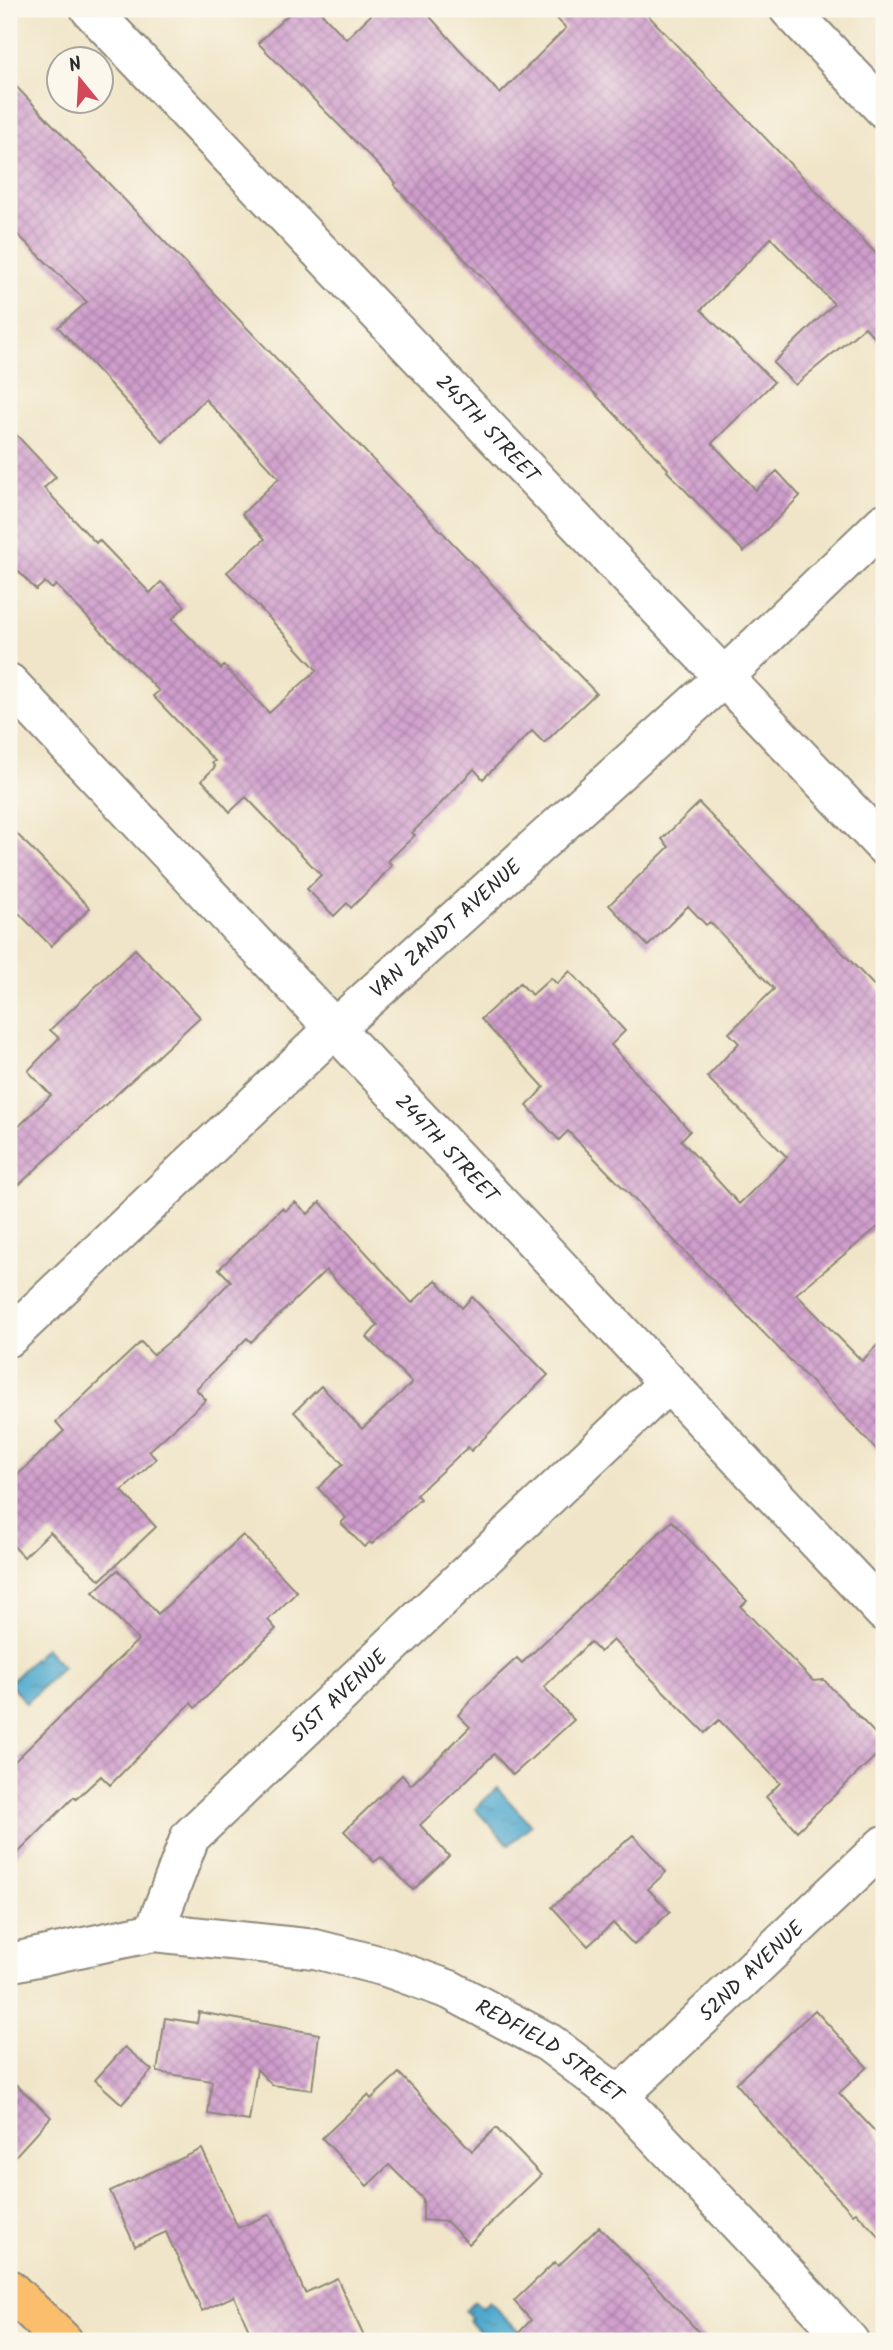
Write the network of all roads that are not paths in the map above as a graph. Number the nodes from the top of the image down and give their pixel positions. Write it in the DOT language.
graph roads {
  1 [pos="90,9"];
  2 [pos="789,9"];
  3 [pos="884,109"];
  4 [pos="884,523"];
  5 [pos="723,678"];
  6 [pos="9,683"];
  7 [pos="884,846"];
  8 [pos="334,1029"];
  9 [pos="9,1337"];
  10 [pos="668,1383"];
  11 [pos="884,1612"];
  12 [pos="884,1845"];
  13 [pos="154,1932"];
  14 [pos="9,1962"];
  15 [pos="620,2096"];
  16 [pos="9,2289"];
  17 [pos="63,2341"];
  18 [pos="849,2341"];
  1 -- 5 [label="street, 245TH STREET"];
  2 -- 3 [label="street"];
  4 -- 5 [label="street, VAN ZANDT AVENUE"];
  5 -- 7 [label="street, 245TH STREET"];
  5 -- 8 [label="street, VAN ZANDT AVENUE"];
  6 -- 8 [label="street, 244TH STREET"];
  8 -- 9 [label="street, VAN ZANDT AVENUE"];
  8 -- 10 [label="street, 244TH STREET"];
  10 -- 11 [label="street, 244TH STREET"];
  10 -- 13 [label="street, 51ST AVENUE"];
  12 -- 15 [label="street, 52ND AVENUE"];
  13 -- 14 [label="street"];
  13 -- 15 [label="street, REDFIELD STREET"];
  15 -- 18 [label="street, REDFIELD STREET"];
  16 -- 17 [label="main road"];
}
